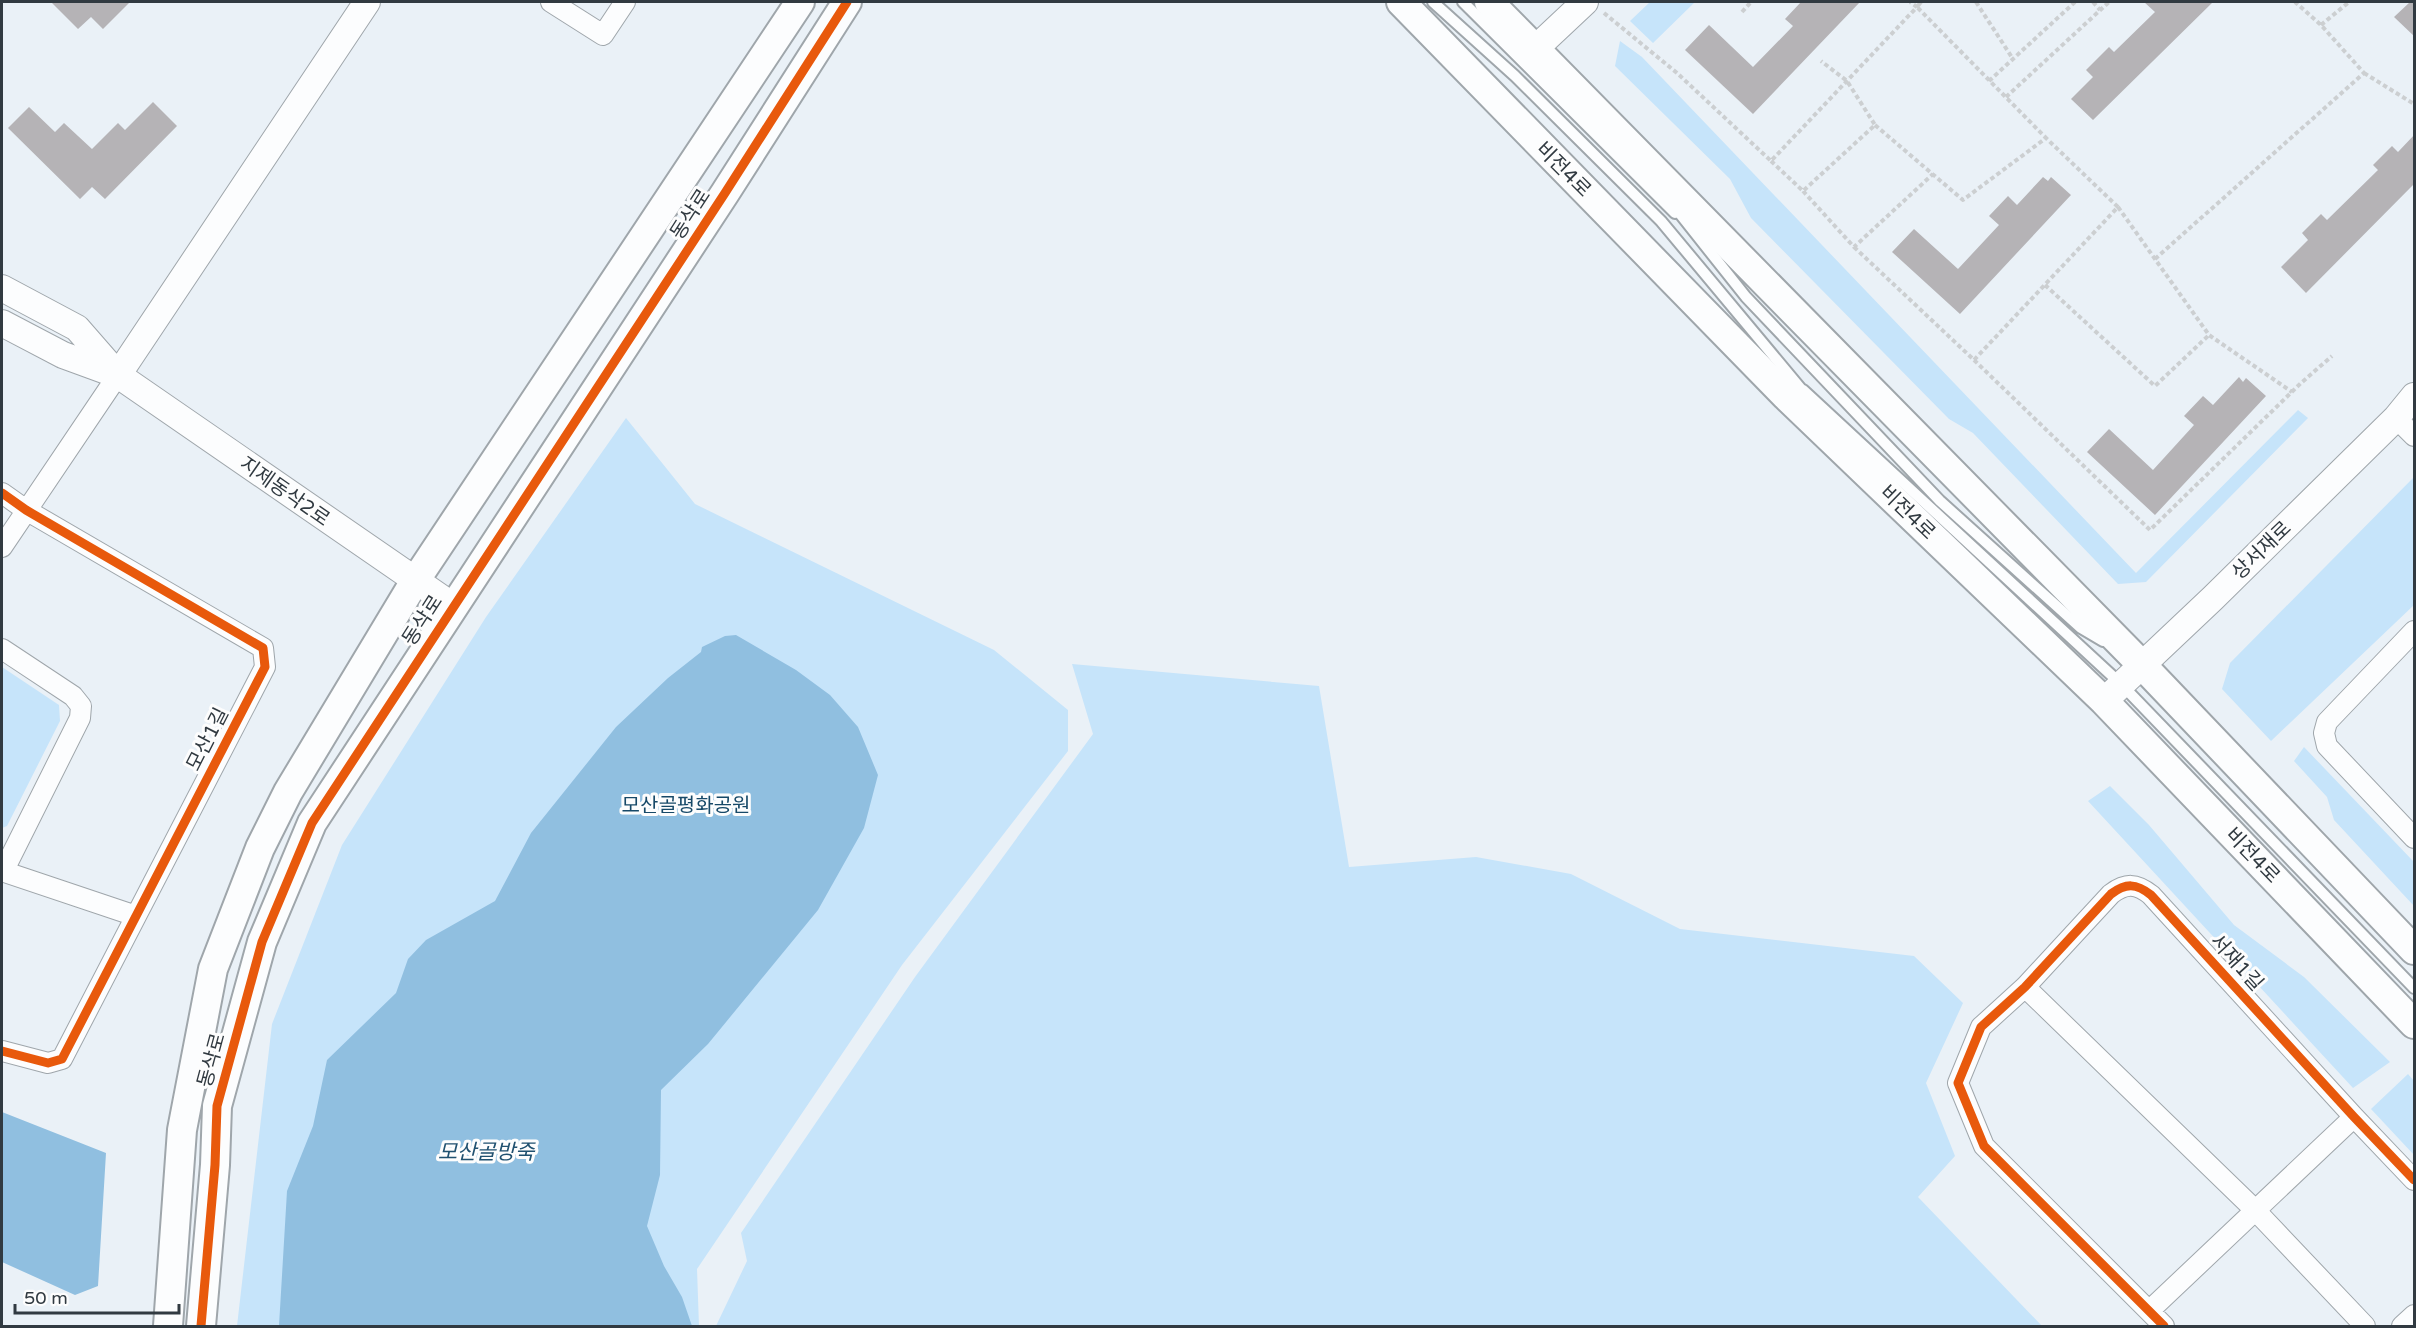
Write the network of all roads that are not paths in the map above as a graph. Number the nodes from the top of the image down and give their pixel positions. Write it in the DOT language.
graph roads {
  1 [pos="367,2"];
  2 [pos="551,2"];
  3 [pos="625,2"];
  4 [pos="800,2"];
  5 [pos="847,2"];
  6 [pos="1401,2"];
  7 [pos="1433,2"];
  8 [pos="1463,2"];
  9 [pos="1489,2"];
  10 [pos="1592,5"];
  11 [pos="1536,48"];
  12 [pos="1636,149"];
  13 [pos="1684,221"];
  14 [pos="2,288"];
  15 [pos="2,323"];
  16 [pos="118,375"];
  17 [pos="1803,390"];
  18 [pos="2415,396"];
  19 [pos="2396,418"];
  20 [pos="2415,436"];
  21 [pos="1837,443"];
  22 [pos="2,493"];
  23 [pos="26,510"];
  24 [pos="2,547"];
  25 [pos="415,581"];
  26 [pos="453,606"];
  27 [pos="2414,632"];
  28 [pos="2100,639"];
  29 [pos="2108,648"];
  30 [pos="2,649"];
  31 [pos="2127,679"];
  32 [pos="2228,772"];
  33 [pos="2415,838"];
  34 [pos="2,872"];
  35 [pos="136,916"];
  36 [pos="2410,954"];
  37 [pos="2025,987"];
  38 [pos="2415,987"];
  39 [pos="2415,1024"];
  40 [pos="2,1051"];
  41 [pos="2354,1117"];
  42 [pos="2415,1180"];
  43 [pos="2254,1209"];
  44 [pos="2149,1311"];
  45 [pos="2415,1315"];
  46 [pos="168,1326"];
  47 [pos="201,1326"];
  48 [pos="2164,1326"];
  49 [pos="2365,1326"];
  50 [pos="2403,1326"];
  1 -- 16 [label="street"];
  2 -- 3 [label="street"];
  4 -- 25 [label="main road, 동삭로"];
  5 -- 26 [label="main road, 동삭로"];
  6 -- 21 [label="main road, 비전4로"];
  7 -- 17 [label="lane"];
  8 -- 13 [label="lane"];
  9 -- 11 [label="main road, 비전4로"];
  10 -- 11 [label="street"];
  11 -- 12 [label="main road, 비전4로"];
  12 -- 13 [label="lane"];
  12 -- 31 [label="main road, 비전4로"];
  13 -- 28 [label="lane"];
  14 -- 16 [label="street, 지제동삭2로"];
  15 -- 16 [label="street, 지제동삭2로"];
  16 -- 23 [label="street"];
  16 -- 25 [label="street, 지제동삭2로"];
  17 -- 21 [label="lane"];
  17 -- 31 [label="lane"];
  18 -- 19 [label="street, 상서재로"];
  19 -- 20 [label="street"];
  19 -- 31 [label="street, 상서재로"];
  21 -- 31 [label="main road, 비전4로"];
  22 -- 23 [label="street, 모산1길"];
  23 -- 24 [label="street"];
  23 -- 35 [label="street, 모산1길"];
  25 -- 26 [label="street, 지제동삭2로"];
  25 -- 46 [label="main road, 동삭로"];
  26 -- 47 [label="main road, 동삭로"];
  27 -- 33 [label="street"];
  28 -- 29 [label="lane"];
  28 -- 31 [label="lane"];
  30 -- 34 [label="street"];
  31 -- 36 [label="main road, 비전4로"];
  31 -- 38 [label="lane"];
  31 -- 39 [label="main road, 비전4로"];
  32 -- 36 [label="lane"];
  34 -- 35 [label="street"];
  35 -- 40 [label="street, 모산1길"];
  37 -- 41 [label="street, 서재1길"];
  37 -- 43 [label="street"];
  37 -- 44 [label="street, 서재1길"];
  41 -- 42 [label="street, 서재1길"];
  41 -- 43 [label="street"];
  43 -- 44 [label="street"];
  43 -- 49 [label="street"];
  44 -- 48 [label="street"];
  45 -- 50 [label="street"];
}
